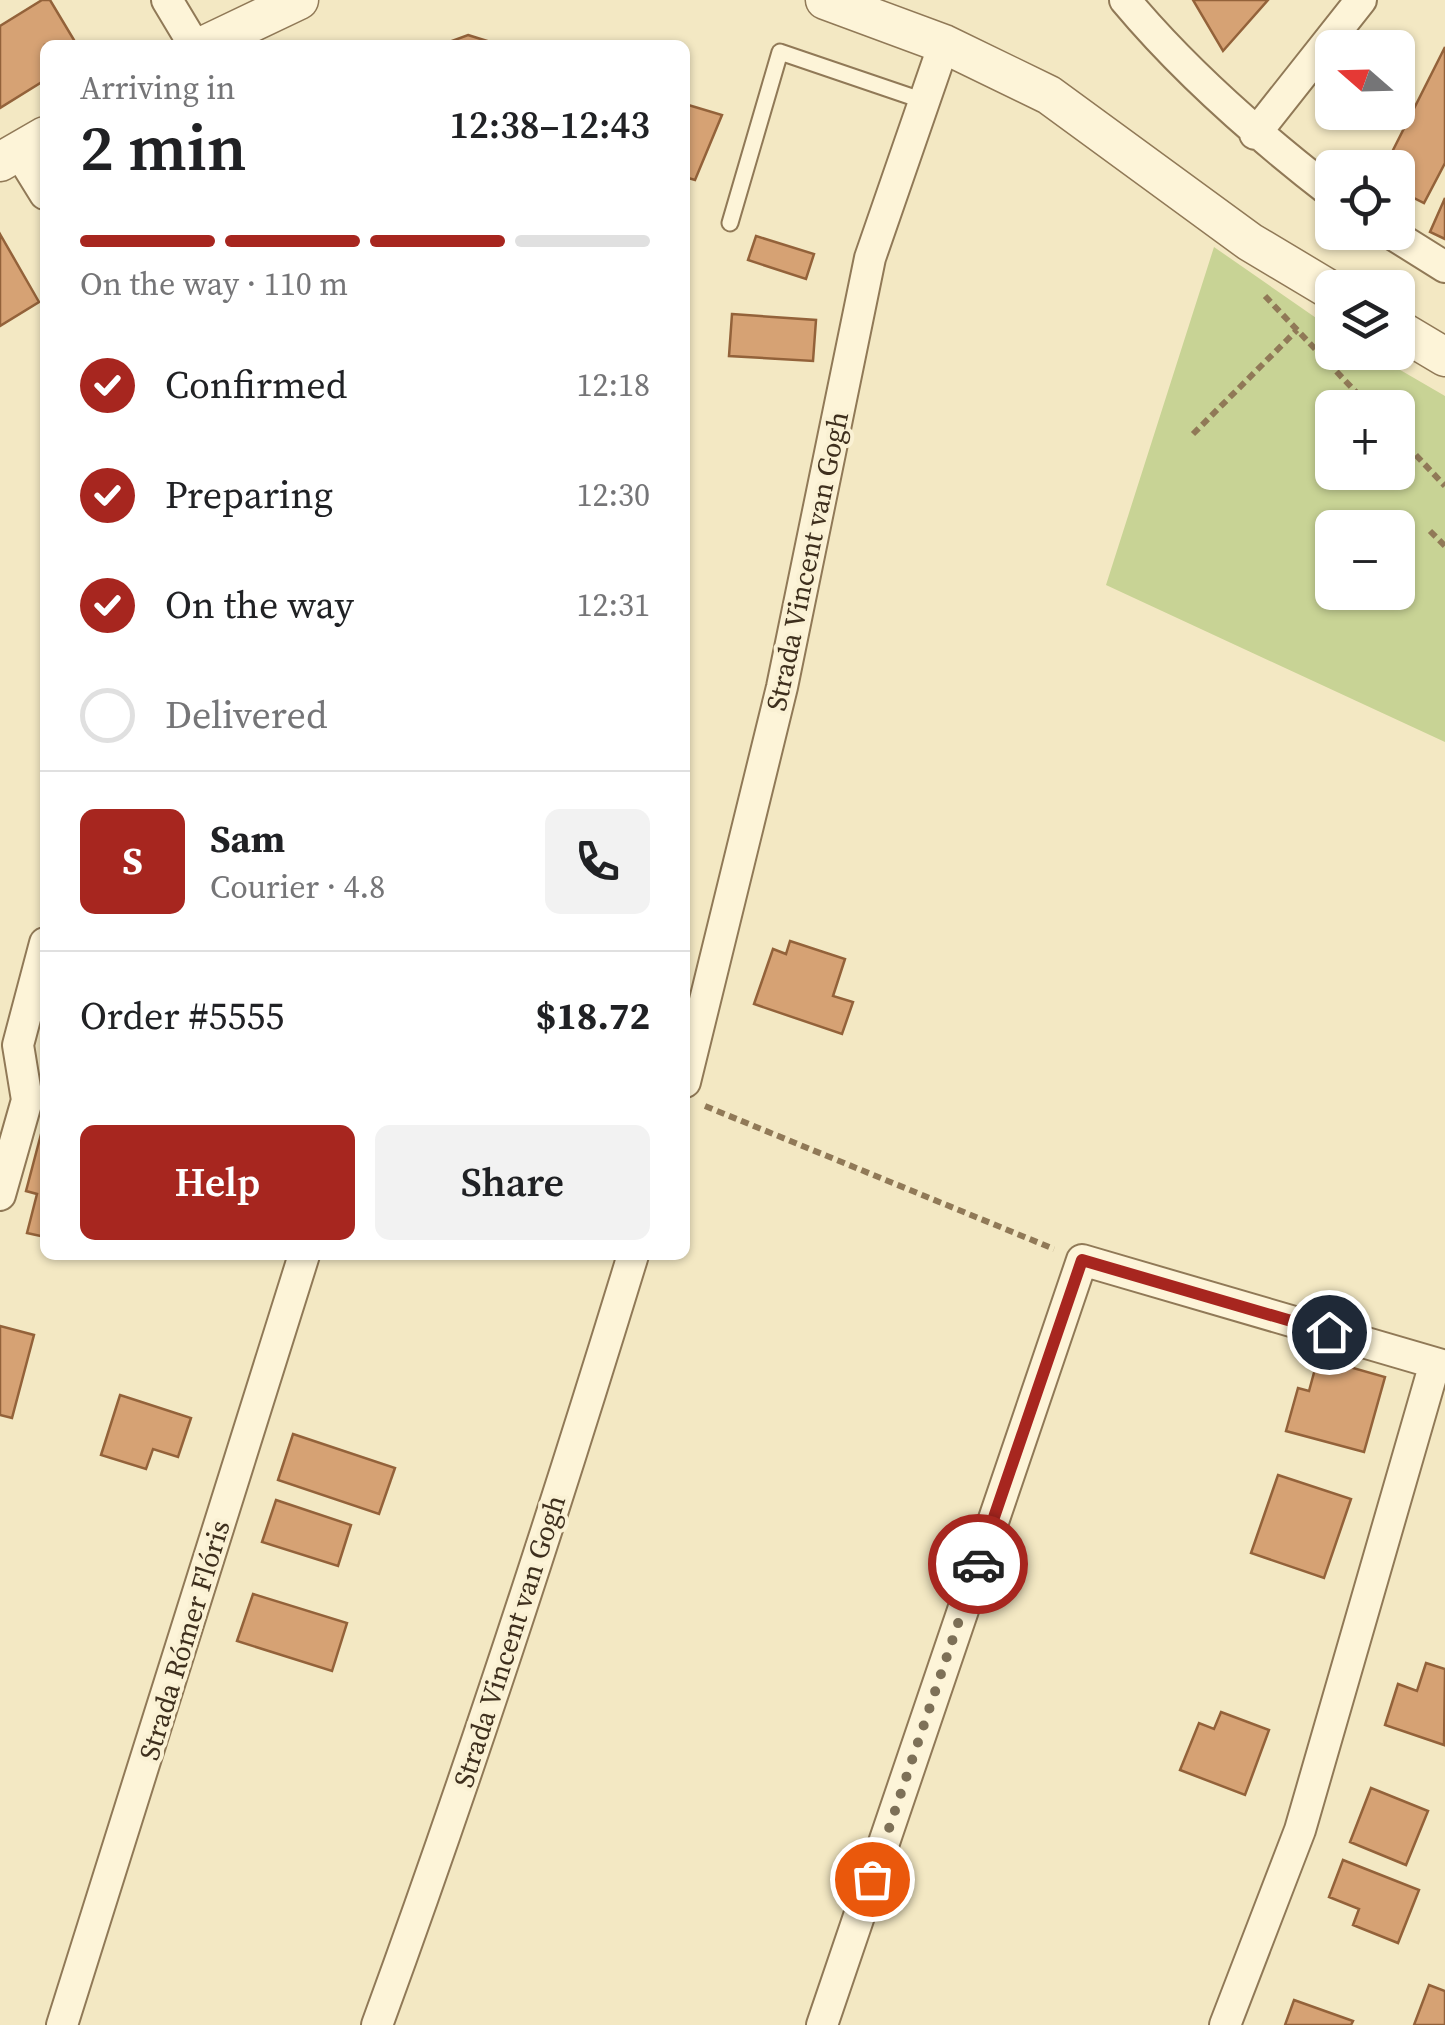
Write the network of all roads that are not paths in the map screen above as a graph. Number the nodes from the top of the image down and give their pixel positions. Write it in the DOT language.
graph roads {
  1 [pos="167,0"];
  2 [pos="299,0"];
  3 [pos="824,0"];
  4 [pos="1125,0"];
  5 [pos="1361,0"];
  6 [pos="191,40"];
  7 [pos="215,40"];
  8 [pos="944,44"];
  9 [pos="924,101"];
  10 [pos="1255,134"];
  11 [pos="21,150"];
  12 [pos="1315,180"];
  13 [pos="40,185"];
  14 [pos="730,223"];
  15 [pos="1415,248"];
  16 [pos="1445,267"];
  17 [pos="1315,280"];
  18 [pos="1415,339"];
  19 [pos="1445,357"];
  20 [pos="40,962"];
  21 [pos="694,1094"];
  22 [pos="0,1195"];
  23 [pos="302,1260"];
  24 [pos="631,1260"];
  25 [pos="1440,1365"];
  26 [pos="62,2025"];
  27 [pos="377,2025"];
  28 [pos="822,2025"];
  29 [pos="1225,2025"];
  1 -- 6 [label="street"];
  2 -- 7 [label="street"];
  3 -- 8 [label="street"];
  4 -- 10 [label="street"];
  5 -- 10 [label="street"];
  8 -- 9 [label="street, Strada Vincent van Gogh"];
  8 -- 17 [label="street"];
  9 -- 14 [label="lane"];
  9 -- 21 [label="street, Strada Vincent van Gogh"];
  10 -- 12 [label="street"];
  11 -- 13 [label="street"];
  15 -- 16 [label="street"];
  18 -- 19 [label="street"];
  20 -- 22 [label="street"];
  23 -- 26 [label="street, Strada Rómer Flóris"];
  24 -- 27 [label="street, Strada Vincent van Gogh"];
  25 -- 28 [label="street"];
  25 -- 29 [label="street"];
}
